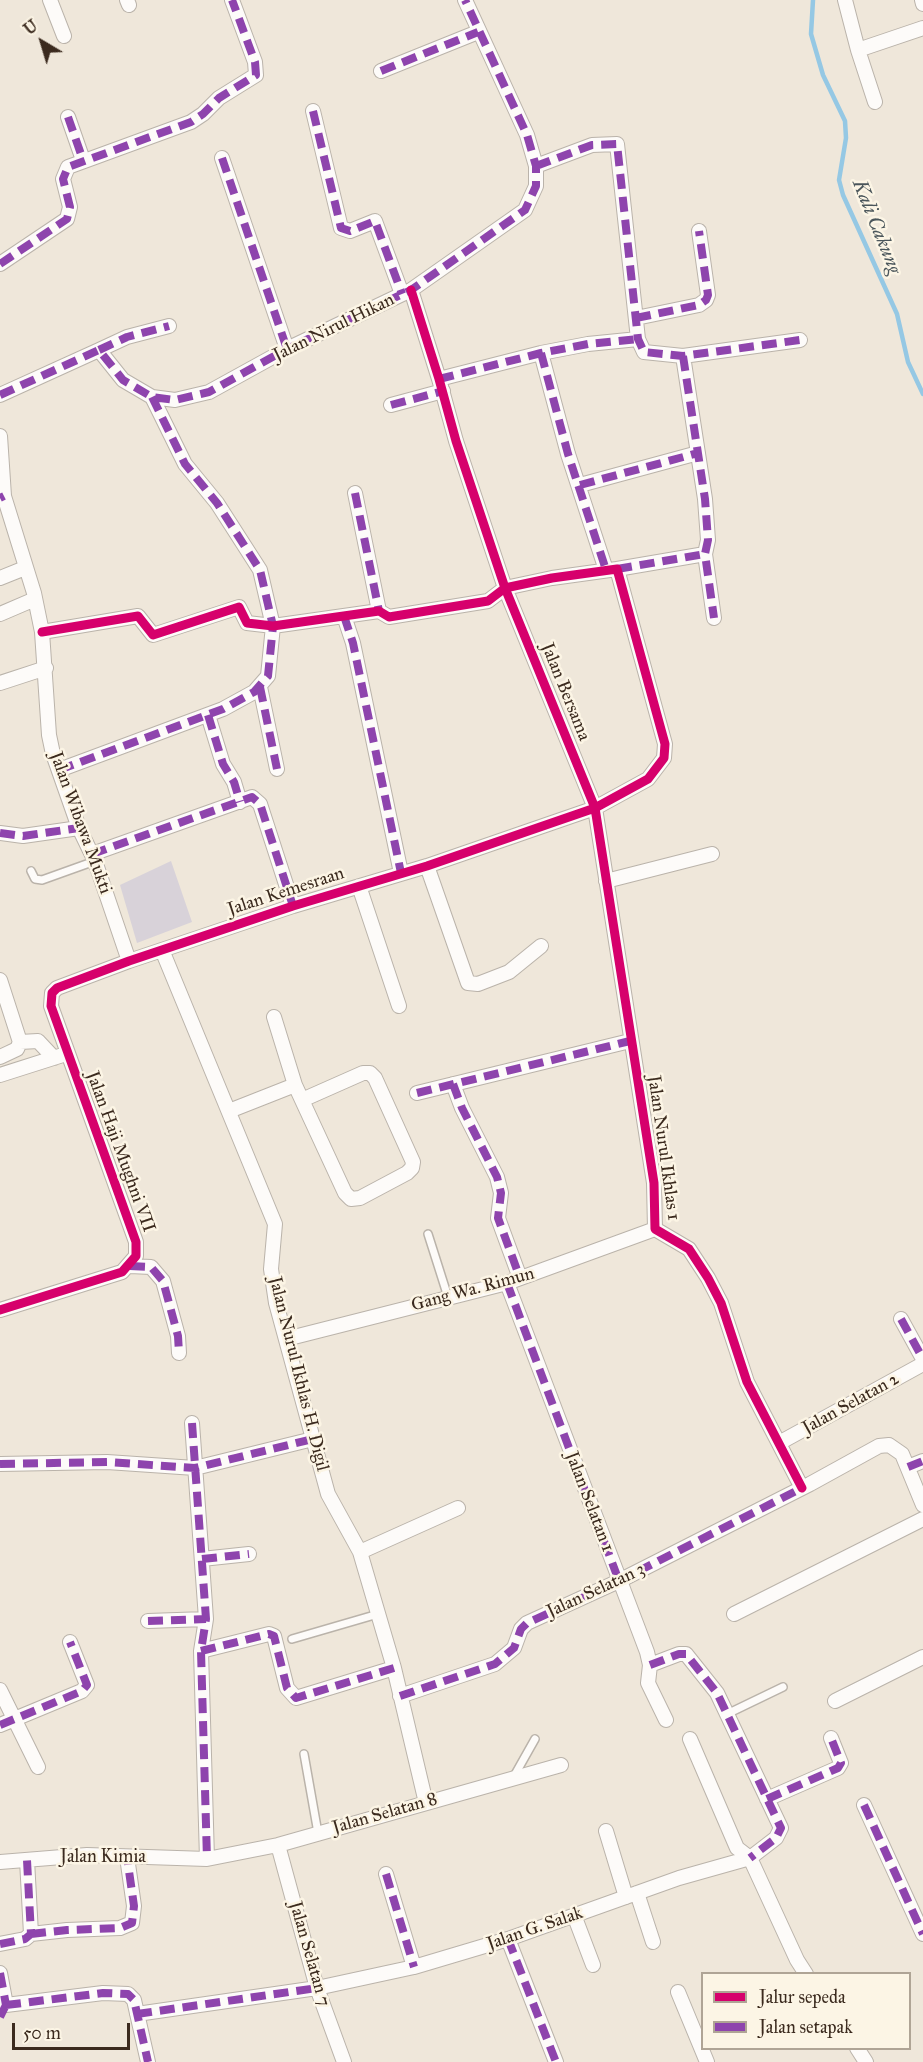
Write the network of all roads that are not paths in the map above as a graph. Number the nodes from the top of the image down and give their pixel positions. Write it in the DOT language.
graph roads {
  1 [pos="50,0"];
  2 [pos="232,0"];
  3 [pos="465,0"];
  4 [pos="845,0"];
  5 [pos="923,28"];
  6 [pos="478,32"];
  7 [pos="64,36"];
  8 [pos="858,50"];
  9 [pos="381,71"];
  10 [pos="875,102"];
  11 [pos="313,111"];
  12 [pos="68,117"];
  13 [pos="222,158"];
  14 [pos="83,160"];
  15 [pos="536,165"];
  16 [pos="699,231"];
  17 [pos="0,264"];
  18 [pos="406,292"];
  19 [pos="636,318"];
  20 [pos="169,326"];
  21 [pos="638,339"];
  22 [pos="800,340"];
  23 [pos="287,349"];
  24 [pos="99,350"];
  25 [pos="541,353"];
  26 [pos="683,356"];
  27 [pos="441,385"];
  28 [pos="0,395"];
  29 [pos="152,397"];
  30 [pos="391,405"];
  31 [pos="0,436"];
  32 [pos="698,453"];
  33 [pos="580,485"];
  34 [pos="355,493"];
  35 [pos="2,497"];
  36 [pos="705,554"];
  37 [pos="25,568"];
  38 [pos="612,570"];
  39 [pos="0,578"];
  40 [pos="505,588"];
  41 [pos="35,599"];
  42 [pos="379,611"];
  43 [pos="0,614"];
  44 [pos="344,616"];
  45 [pos="714,618"];
  46 [pos="273,626"];
  47 [pos="42,632"];
  48 [pos="46,668"];
  49 [pos="0,683"];
  50 [pos="260,687"];
  51 [pos="208,715"];
  52 [pos="277,769"];
  53 [pos="59,770"];
  54 [pos="246,800"];
  55 [pos="595,808"];
  56 [pos="80,828"];
  57 [pos="0,833"];
  58 [pos="712,854"];
  59 [pos="93,857"];
  60 [pos="427,867"];
  61 [pos="31,871"];
  62 [pos="401,873"];
  63 [pos="606,881"];
  64 [pos="359,886"];
  65 [pos="293,906"];
  66 [pos="541,946"];
  67 [pos="162,950"];
  68 [pos="129,961"];
  69 [pos="0,980"];
  70 [pos="399,1006"];
  71 [pos="274,1017"];
  72 [pos="6,1018"];
  73 [pos="630,1041"];
  74 [pos="20,1042"];
  75 [pos="60,1056"];
  76 [pos="0,1057"];
  77 [pos="0,1075"];
  78 [pos="453,1084"];
  79 [pos="295,1085"];
  80 [pos="417,1094"];
  81 [pos="302,1100"];
  82 [pos="229,1111"];
  83 [pos="655,1229"];
  84 [pos="428,1234"];
  85 [pos="130,1266"];
  86 [pos="513,1281"];
  87 [pos="448,1297"];
  88 [pos="0,1310"];
  89 [pos="901,1319"];
  90 [pos="286,1339"];
  91 [pos="179,1353"];
  92 [pos="923,1359"];
  93 [pos="923,1364"];
  94 [pos="192,1423"];
  95 [pos="313,1440"];
  96 [pos="779,1443"];
  97 [pos="923,1461"];
  98 [pos="0,1464"];
  99 [pos="908,1467"];
  100 [pos="195,1468"];
  101 [pos="802,1488"];
  102 [pos="923,1505"];
  103 [pos="458,1508"];
  104 [pos="923,1519"];
  105 [pos="360,1552"];
  106 [pos="249,1554"];
  107 [pos="202,1559"];
  108 [pos="619,1581"];
  109 [pos="378,1614"];
  110 [pos="734,1614"];
  111 [pos="206,1619"];
  112 [pos="148,1621"];
  113 [pos="292,1639"];
  114 [pos="70,1642"];
  115 [pos="201,1651"];
  116 [pos="923,1657"];
  117 [pos="650,1665"];
  118 [pos="394,1668"];
  119 [pos="783,1687"];
  120 [pos="0,1690"];
  121 [pos="400,1696"];
  122 [pos="836,1701"];
  123 [pos="727,1714"];
  124 [pos="15,1718"];
  125 [pos="666,1720"];
  126 [pos="0,1725"];
  127 [pos="690,1738"];
  128 [pos="831,1738"];
  129 [pos="535,1739"];
  130 [pos="304,1754"];
  131 [pos="561,1765"];
  132 [pos="38,1767"];
  133 [pos="513,1778"];
  134 [pos="767,1799"];
  135 [pos="426,1803"];
  136 [pos="864,1805"];
  137 [pos="606,1831"];
  138 [pos="318,1833"];
  139 [pos="278,1845"];
  140 [pos="127,1857"];
  141 [pos="750,1858"];
  142 [pos="207,1859"];
  143 [pos="27,1860"];
  144 [pos="0,1862"];
  145 [pos="386,1874"];
  146 [pos="632,1895"];
  147 [pos="574,1915"];
  148 [pos="31,1934"];
  149 [pos="923,1934"];
  150 [pos="508,1939"];
  151 [pos="653,1942"];
  152 [pos="0,1944"];
  153 [pos="593,1965"];
  154 [pos="414,1967"];
  155 [pos="804,1972"];
  156 [pos="0,1973"];
  157 [pos="317,1988"];
  158 [pos="678,1992"];
  159 [pos="3,2011"];
  160 [pos="136,2014"];
  161 [pos="701,2048"];
  162 [pos="858,2050"];
  163 [pos="148,2062"];
  164 [pos="344,2062"];
  165 [pos="556,2062"];
  166 [pos="867,2062"];
  1 -- 7 [label="street"];
  2 -- 14 [label="street"];
  3 -- 6 [label="street, Jalan Nirul Hikan"];
  4 -- 8 [label="street"];
  5 -- 8 [label="street"];
  6 -- 9 [label="street"];
  6 -- 15 [label="street, Jalan Nirul Hikan"];
  8 -- 10 [label="street"];
  11 -- 18 [label="street, Jalan Bersama"];
  12 -- 14 [label="street"];
  13 -- 23 [label="street"];
  14 -- 17 [label="street"];
  15 -- 18 [label="street, Jalan Nirul Hikan"];
  15 -- 19 [label="street"];
  16 -- 19 [label="street"];
  18 -- 23 [label="street, Jalan Nirul Hikan"];
  18 -- 27 [label="street, Jalan Bersama"];
  19 -- 21 [label="street"];
  20 -- 24 [label="street"];
  21 -- 25 [label="street"];
  21 -- 26 [label="street"];
  22 -- 26 [label="street"];
  23 -- 29 [label="street, Jalan Nirul Hikan"];
  24 -- 28 [label="street"];
  24 -- 29 [label="street, Jalan Nirul Hikan"];
  25 -- 27 [label="street"];
  25 -- 33 [label="street, Jalan Kemesraan"];
  26 -- 32 [label="street"];
  27 -- 30 [label="street"];
  27 -- 40 [label="street, Jalan Bersama"];
  29 -- 46 [label="street"];
  31 -- 35 [label="street, Jalan Wibawa Mukti"];
  32 -- 33 [label="street"];
  32 -- 36 [label="street"];
  33 -- 38 [label="street, Jalan Kemesraan"];
  34 -- 42 [label="street"];
  35 -- 37 [label="street, Jalan Wibawa Mukti"];
  36 -- 38 [label="street"];
  36 -- 45 [label="street"];
  37 -- 39 [label="street"];
  37 -- 41 [label="street, Jalan Wibawa Mukti"];
  38 -- 40 [label="street"];
  38 -- 55 [label="street, Jalan Kemesraan"];
  40 -- 42 [label="street"];
  40 -- 55 [label="street, Jalan Bersama"];
  41 -- 43 [label="street"];
  41 -- 47 [label="street, Jalan Wibawa Mukti"];
  42 -- 44 [label="street"];
  44 -- 46 [label="street"];
  44 -- 62 [label="street"];
  46 -- 47 [label="street"];
  46 -- 50 [label="street"];
  47 -- 48 [label="street, Jalan Wibawa Mukti"];
  48 -- 49 [label="street"];
  48 -- 53 [label="street, Jalan Wibawa Mukti"];
  50 -- 51 [label="street"];
  50 -- 52 [label="street"];
  51 -- 53 [label="street"];
  51 -- 54 [label="street"];
  53 -- 56 [label="street, Jalan Wibawa Mukti"];
  54 -- 59 [label="street"];
  54 -- 65 [label="street"];
  55 -- 60 [label="street, Jalan Kemesraan"];
  55 -- 63 [label="street, Jalan Nurul Ikhlas 1"];
  56 -- 57 [label="street"];
  56 -- 59 [label="street, Jalan Wibawa Mukti"];
  58 -- 63 [label="street"];
  59 -- 61 [label="lane"];
  59 -- 68 [label="street, Jalan Wibawa Mukti"];
  60 -- 62 [label="street, Jalan Kemesraan"];
  60 -- 66 [label="street"];
  62 -- 64 [label="street, Jalan Kemesraan"];
  63 -- 73 [label="street, Jalan Nurul Ikhlas 1"];
  64 -- 65 [label="street, Jalan Kemesraan"];
  64 -- 70 [label="street"];
  65 -- 67 [label="street, Jalan Kemesraan"];
  67 -- 68 [label="street, Jalan Kemesraan"];
  67 -- 82 [label="street, Jalan Nurul Ikhlas H. Digil"];
  68 -- 75 [label="street, Jalan Kemesraan"];
  69 -- 72 [label="street"];
  71 -- 79 [label="street"];
  72 -- 74 [label="street"];
  73 -- 78 [label="street"];
  73 -- 83 [label="street, Jalan Nurul Ikhlas 1"];
  74 -- 75 [label="street"];
  74 -- 76 [label="street"];
  75 -- 77 [label="street"];
  75 -- 85 [label="street, Jalan Haji Mughni VII"];
  78 -- 80 [label="street"];
  78 -- 86 [label="street, Jalan Selatan 1"];
  79 -- 81 [label="street"];
  79 -- 82 [label="street"];
  81 -- 81 [label="street"];
  82 -- 90 [label="street, Jalan Nurul Ikhlas H. Digil"];
  83 -- 86 [label="street, Gang Wa. Rimun"];
  83 -- 96 [label="street, Jalan Nurul Ikhlas 1"];
  84 -- 87 [label="lane"];
  85 -- 88 [label="street"];
  85 -- 91 [label="street"];
  86 -- 87 [label="street, Gang Wa. Rimun"];
  86 -- 108 [label="street, Jalan Selatan 1"];
  87 -- 90 [label="street, Gang Wa. Rimun"];
  89 -- 92 [label="street"];
  90 -- 95 [label="street, Jalan Nurul Ikhlas H. Digil"];
  93 -- 96 [label="street, Jalan Selatan 2"];
  94 -- 100 [label="street"];
  95 -- 100 [label="street"];
  95 -- 105 [label="street, Jalan Nurul Ikhlas H. Digil"];
  96 -- 101 [label="street, Jalan Nurul Ikhlas 1"];
  97 -- 99 [label="street"];
  98 -- 100 [label="street"];
  99 -- 101 [label="street, Jalan Selatan 3"];
  99 -- 102 [label="street"];
  100 -- 107 [label="street"];
  101 -- 108 [label="street, Jalan Selatan 3"];
  103 -- 105 [label="street"];
  104 -- 110 [label="street"];
  105 -- 109 [label="street, Jalan Nurul Ikhlas H. Digil"];
  106 -- 107 [label="street"];
  107 -- 111 [label="street"];
  108 -- 117 [label="street, Jalan Selatan 1"];
  108 -- 121 [label="street, Jalan Selatan 3"];
  109 -- 113 [label="lane"];
  109 -- 118 [label="street, Jalan Nurul Ikhlas H. Digil"];
  111 -- 112 [label="street"];
  111 -- 115 [label="street"];
  114 -- 124 [label="street"];
  115 -- 118 [label="street"];
  115 -- 142 [label="street"];
  116 -- 122 [label="street"];
  117 -- 123 [label="street"];
  117 -- 125 [label="street, Jalan Selatan 1"];
  118 -- 121 [label="street, Jalan Nurul Ikhlas H. Digil"];
  119 -- 123 [label="lane"];
  120 -- 124 [label="street"];
  121 -- 135 [label="street, Jalan Nurul Ikhlas H. Digil"];
  123 -- 134 [label="street"];
  124 -- 126 [label="street"];
  124 -- 132 [label="street"];
  127 -- 141 [label="street"];
  128 -- 134 [label="street"];
  129 -- 133 [label="lane"];
  130 -- 138 [label="lane"];
  131 -- 133 [label="street, Jalan Selatan 8"];
  133 -- 135 [label="street, Jalan Selatan 8"];
  134 -- 141 [label="street"];
  135 -- 138 [label="street, Jalan Selatan 8"];
  136 -- 149 [label="street"];
  137 -- 146 [label="street"];
  138 -- 139 [label="street, Jalan Selatan 8"];
  139 -- 142 [label="street, Jalan Selatan 8"];
  139 -- 157 [label="street, Jalan Selatan 7"];
  140 -- 142 [label="street, Jalan Kimia"];
  140 -- 143 [label="street, Jalan Kimia"];
  140 -- 148 [label="street"];
  141 -- 146 [label="street, Jalan G. Salak"];
  141 -- 155 [label="street"];
  143 -- 144 [label="street, Jalan Kimia"];
  143 -- 148 [label="street"];
  145 -- 154 [label="street"];
  146 -- 147 [label="street, Jalan G. Salak"];
  146 -- 151 [label="street"];
  147 -- 150 [label="street, Jalan G. Salak"];
  147 -- 153 [label="street"];
  148 -- 152 [label="street"];
  150 -- 154 [label="street, Jalan G. Salak"];
  150 -- 165 [label="street"];
  154 -- 157 [label="street, Jalan G. Salak"];
  156 -- 159 [label="street"];
  157 -- 160 [label="street, Jalan G. Salak"];
  157 -- 164 [label="street, Jalan Selatan 7"];
  158 -- 161 [label="street"];
  159 -- 160 [label="street"];
  160 -- 163 [label="street"];
  162 -- 166 [label="street"];
}
